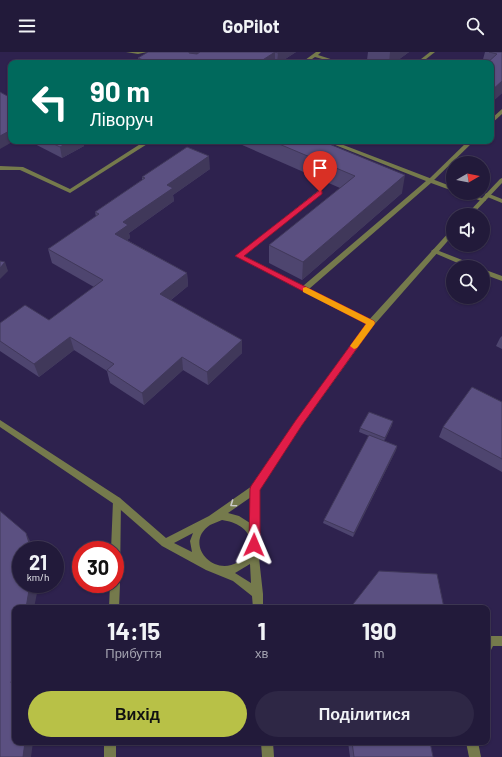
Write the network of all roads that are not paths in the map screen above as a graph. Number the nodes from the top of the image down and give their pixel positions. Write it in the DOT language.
graph roads {
  1 [pos="128,52"];
  2 [pos="145,52"];
  3 [pos="433,52"];
  4 [pos="318,53"];
  5 [pos="308,60"];
  6 [pos="335,60"];
  7 [pos="422,60"];
  8 [pos="502,111"];
  9 [pos="494,119"];
  10 [pos="144,144"];
  11 [pos="342,144"];
  12 [pos="468,144"];
  13 [pos="0,168"];
  14 [pos="431,180"];
  15 [pos="502,180"];
  16 [pos="446,186"];
  17 [pos="320,192"];
  18 [pos="490,193"];
  19 [pos="490,199"];
  20 [pos="483,200"];
  21 [pos="502,201"];
  22 [pos="476,208"];
  23 [pos="446,238"];
  24 [pos="434,251"];
  25 [pos="456,260"];
  26 [pos="490,274"];
  27 [pos="502,279"];
  28 [pos="304,289"];
  29 [pos="371,323"];
  30 [pos="0,423"];
  31 [pos="255,489"];
  32 [pos="117,501"];
  33 [pos="212,519"];
  34 [pos="255,539"];
  35 [pos="116,541"];
  36 [pos="165,543"];
  37 [pos="208,566"];
  38 [pos="115,593"];
  39 [pos="258,594"];
  40 [pos="114,605"];
  41 [pos="258,605"];
  42 [pos="490,641"];
  43 [pos="502,641"];
  44 [pos="110,745"];
  45 [pos="267,745"];
  46 [pos="473,745"];
  47 [pos="110,757"];
  48 [pos="268,757"];
  49 [pos="475,757"];
  1 -- 2 [label="street"];
  3 -- 7 [label="street"];
  4 -- 5 [label="street"];
  4 -- 6 [label="street"];
  8 -- 9 [label="street"];
  10 -- 13 [label="street"];
  11 -- 14 [label="street"];
  12 -- 14 [label="street"];
  14 -- 16 [label="street"];
  14 -- 28 [label="street"];
  15 -- 18 [label="street"];
  17 -- 28 [label="street"];
  19 -- 21 [label="street"];
  20 -- 22 [label="street"];
  23 -- 24 [label="street"];
  24 -- 25 [label="street"];
  24 -- 29 [label="street"];
  26 -- 27 [label="street"];
  28 -- 29 [label="street"];
  29 -- 31 [label="street"];
  30 -- 32 [label="street"];
  31 -- 33 [label="street, one-way"];
  31 -- 34 [label="street"];
  32 -- 35 [label="street"];
  32 -- 36 [label="street"];
  33 -- 34 [label="street"];
  33 -- 36 [label="street"];
  33 -- 37 [label="street"];
  34 -- 37 [label="street"];
  34 -- 39 [label="street"];
  36 -- 37 [label="street"];
  37 -- 39 [label="street"];
  38 -- 40 [label="street"];
  39 -- 41 [label="street"];
  42 -- 43 [label="street"];
  44 -- 47 [label="street"];
  45 -- 48 [label="street"];
  46 -- 49 [label="street"];
}
